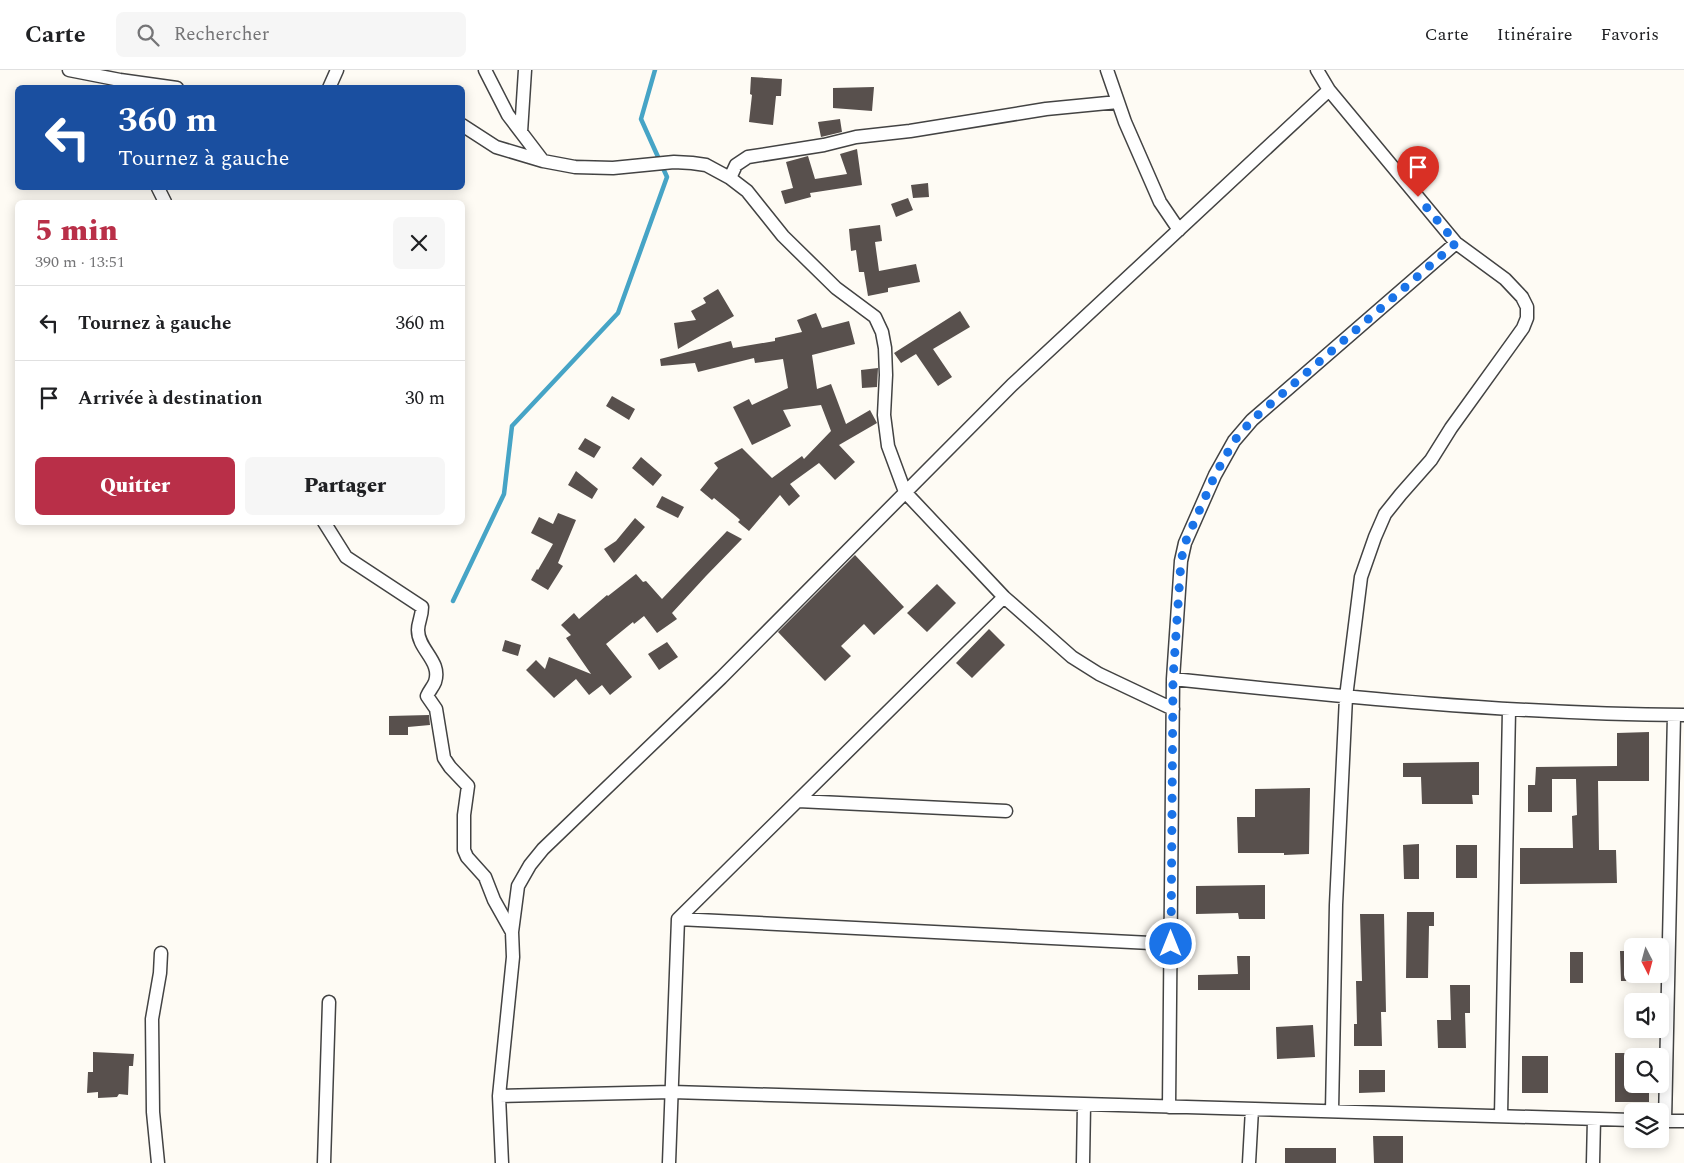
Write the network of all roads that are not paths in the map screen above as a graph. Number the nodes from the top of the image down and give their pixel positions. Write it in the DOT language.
graph roads {
  1 [pos="69,70"];
  2 [pos="336,70"];
  3 [pos="485,70"];
  4 [pos="525,70"];
  5 [pos="1107,70"];
  6 [pos="1317,70"];
  7 [pos="121,79"];
  8 [pos="158,85"];
  9 [pos="330,85"];
  10 [pos="1329,90"];
  11 [pos="1118,102"];
  12 [pos="465,127"];
  13 [pos="521,132"];
  14 [pos="543,161"];
  15 [pos="730,178"];
  16 [pos="1179,230"];
  17 [pos="1456,243"];
  18 [pos="905,492"];
  19 [pos="326,525"];
  20 [pos="1004,597"];
  21 [pos="1173,679"];
  22 [pos="1346,697"];
  23 [pos="1173,709"];
  24 [pos="1509,710"];
  25 [pos="1679,715"];
  26 [pos="798,801"];
  27 [pos="1006,811"];
  28 [pos="678,919"];
  29 [pos="512,932"];
  30 [pos="1171,944"];
  31 [pos="161,953"];
  32 [pos="329,1002"];
  33 [pos="672,1092"];
  34 [pos="498,1096"];
  35 [pos="1663,1103"];
  36 [pos="1084,1104"];
  37 [pos="1169,1107"];
  38 [pos="1252,1109"];
  39 [pos="1332,1111"];
  40 [pos="1501,1116"];
  41 [pos="1594,1119"];
  42 [pos="1624,1120"];
  43 [pos="1669,1121"];
  44 [pos="1684,1121"];
  45 [pos="158,1163"];
  46 [pos="324,1163"];
  47 [pos="502,1163"];
  48 [pos="669,1163"];
  49 [pos="1083,1163"];
  50 [pos="1250,1163"];
  51 [pos="1593,1163"];
  1 -- 7 [label="street"];
  2 -- 9 [label="street"];
  3 -- 13 [label="street"];
  4 -- 13 [label="street"];
  5 -- 11 [label="street"];
  6 -- 10 [label="street"];
  7 -- 8 [label="street"];
  10 -- 16 [label="street"];
  10 -- 17 [label="street"];
  11 -- 15 [label="street"];
  11 -- 16 [label="street"];
  12 -- 14 [label="street"];
  13 -- 14 [label="street"];
  14 -- 15 [label="street"];
  15 -- 18 [label="street"];
  16 -- 18 [label="street"];
  17 -- 21 [label="street"];
  17 -- 22 [label="street"];
  18 -- 20 [label="street"];
  18 -- 29 [label="street"];
  19 -- 29 [label="street"];
  20 -- 23 [label="street"];
  20 -- 26 [label="street"];
  21 -- 22 [label="street"];
  21 -- 23 [label="street"];
  22 -- 24 [label="street"];
  22 -- 39 [label="street"];
  23 -- 30 [label="street"];
  24 -- 25 [label="street"];
  24 -- 40 [label="street"];
  25 -- 35 [label="street"];
  26 -- 27 [label="street"];
  26 -- 28 [label="street"];
  28 -- 30 [label="street"];
  28 -- 33 [label="street"];
  29 -- 34 [label="street"];
  30 -- 37 [label="street"];
  31 -- 45 [label="street"];
  32 -- 46 [label="street"];
  33 -- 34 [label="street"];
  33 -- 36 [label="street"];
  33 -- 48 [label="street"];
  34 -- 47 [label="street"];
  36 -- 37 [label="street"];
  36 -- 49 [label="street"];
  37 -- 38 [label="street"];
  38 -- 39 [label="street"];
  38 -- 50 [label="street"];
  39 -- 40 [label="street"];
  40 -- 41 [label="street"];
  41 -- 42 [label="street"];
  41 -- 51 [label="street"];
  43 -- 44 [label="street"];
}
